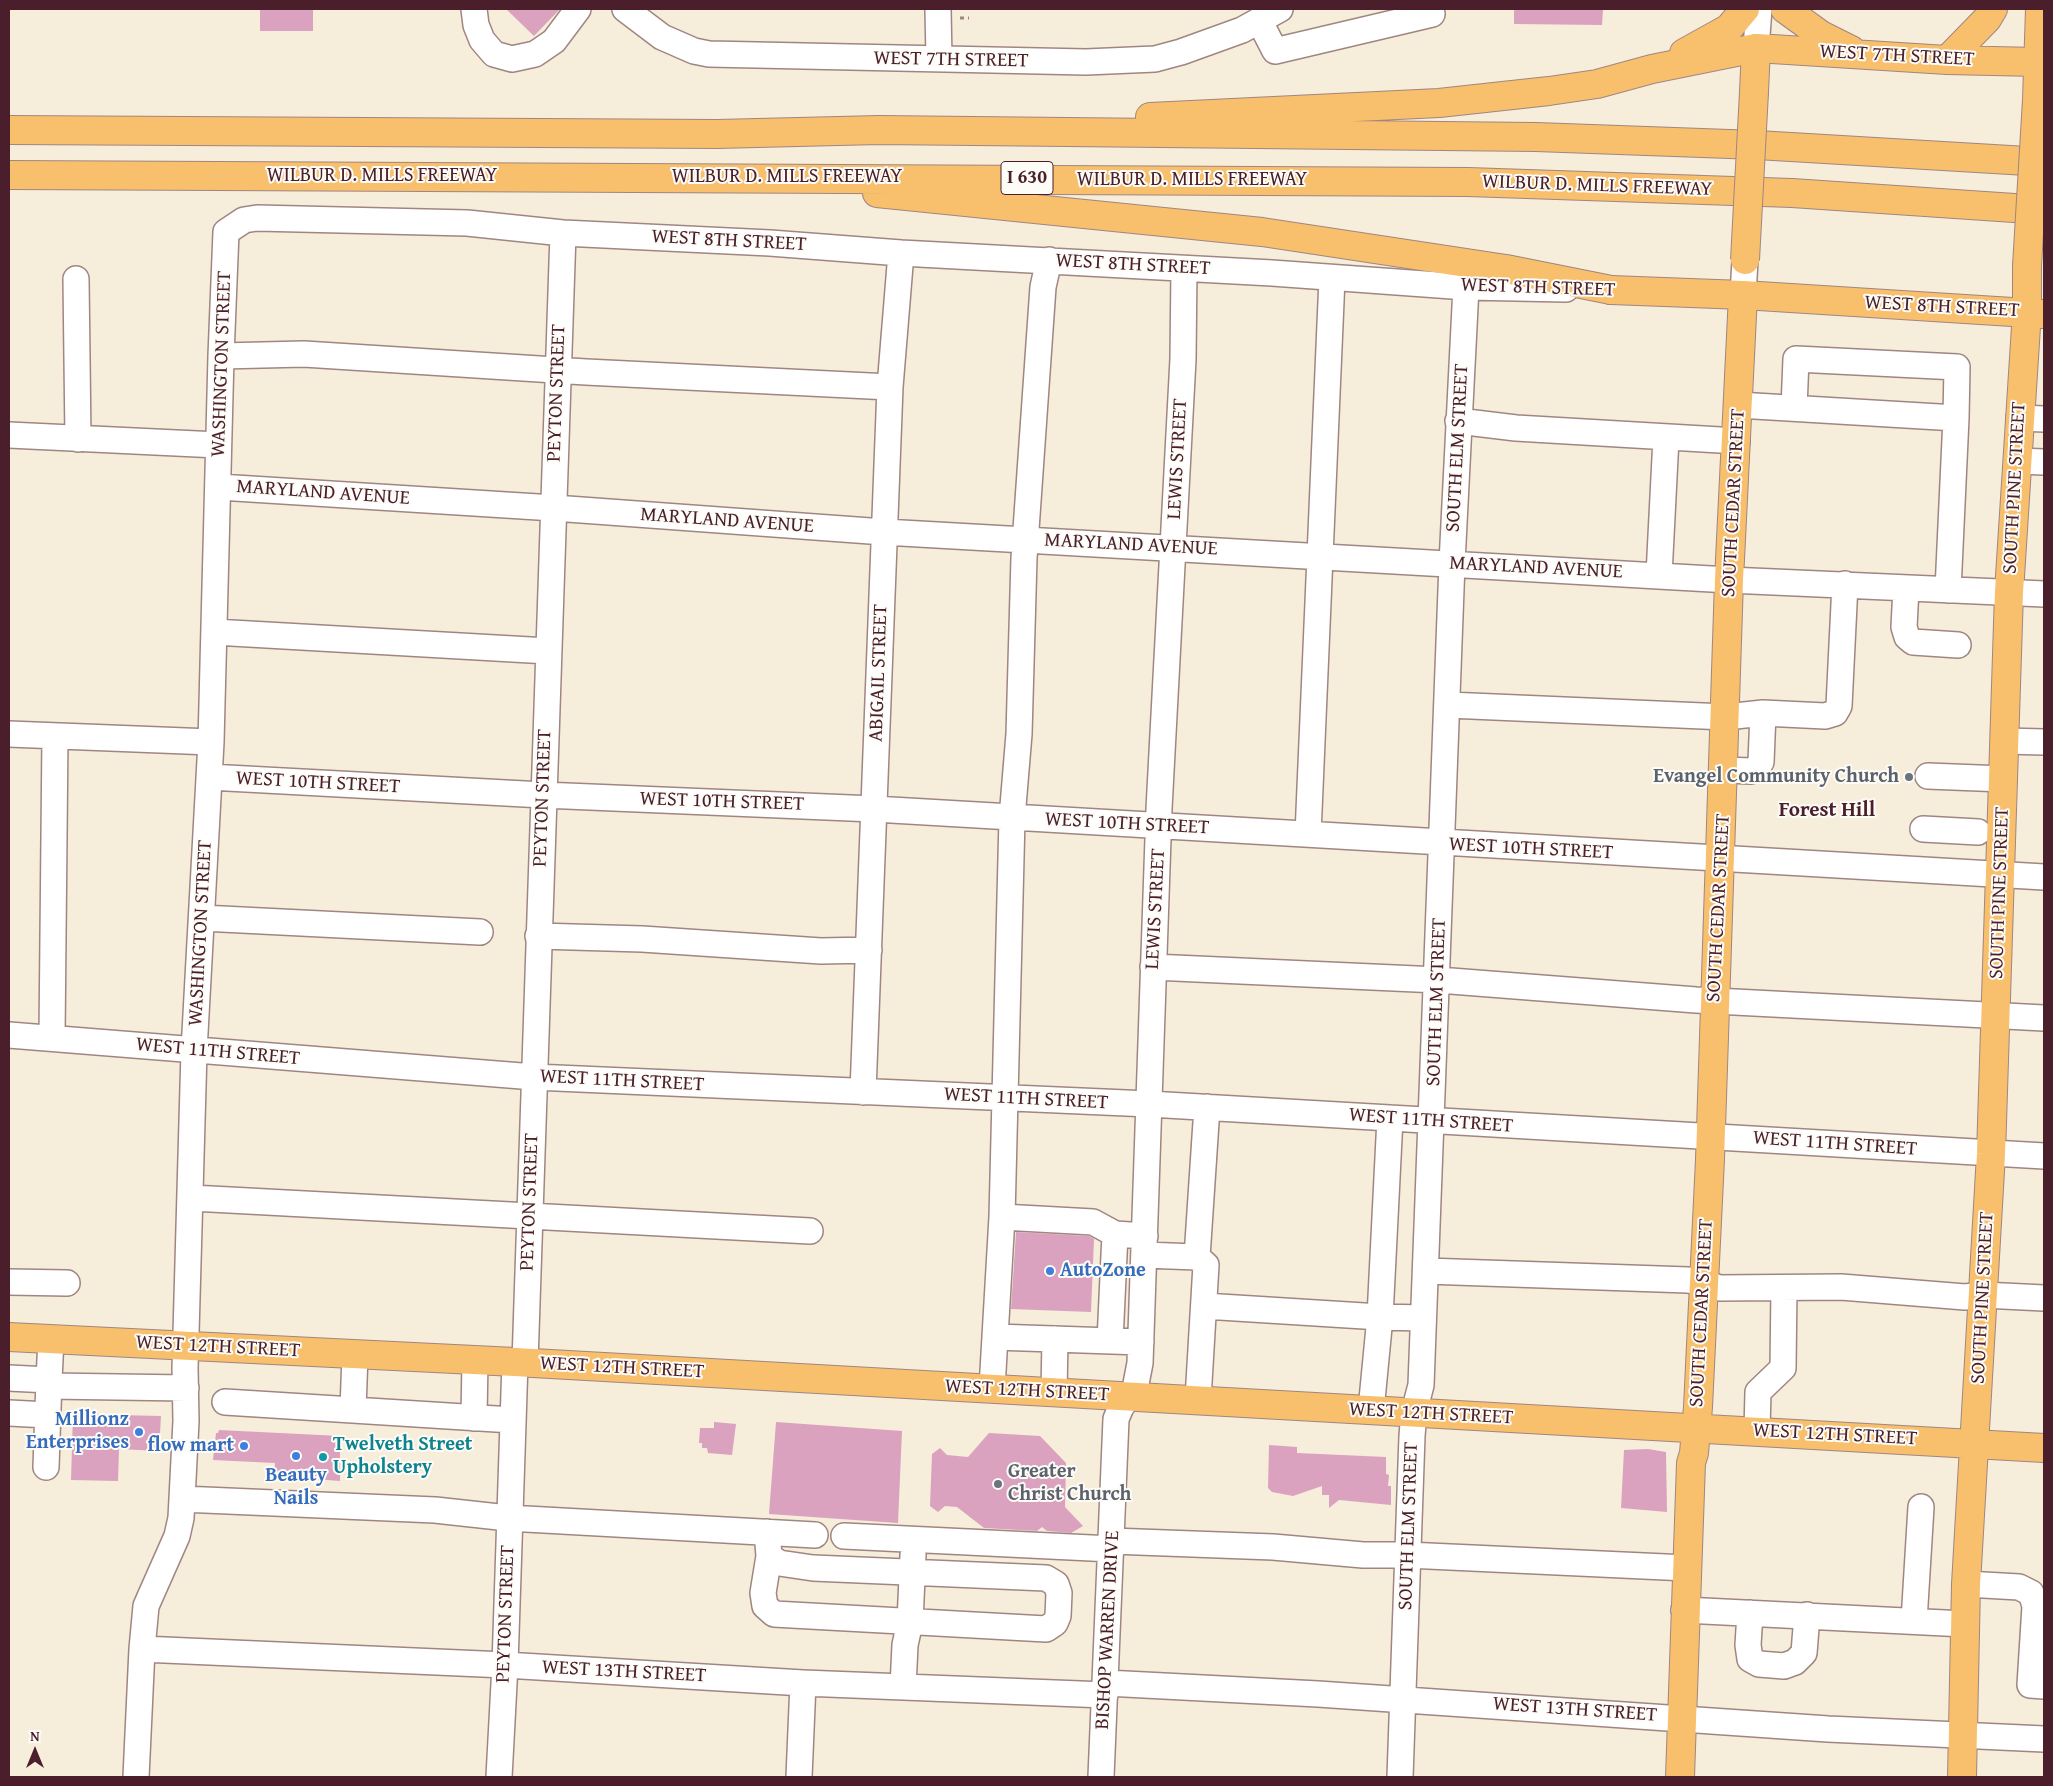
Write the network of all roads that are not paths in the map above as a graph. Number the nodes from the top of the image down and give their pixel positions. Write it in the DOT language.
graph roads {
  1 [pos="474,9"];
  2 [pos="578,9"];
  3 [pos="625,9"];
  4 [pos="938,9"];
  5 [pos="1431,9"];
  6 [pos="1745,9"];
  7 [pos="1759,9"];
  8 [pos="1784,9"];
  9 [pos="1993,9"];
  10 [pos="2040,9"];
  11 [pos="1270,15"];
  12 [pos="1756,48"];
  13 [pos="1859,54"];
  14 [pos="939,60"];
  15 [pos="1947,60"];
  16 [pos="2041,62"];
  17 [pos="1652,69"];
  18 [pos="9,130"];
  19 [pos="880,130"];
  20 [pos="2044,162"];
  21 [pos="9,175"];
  22 [pos="712,177"];
  23 [pos="2044,210"];
  24 [pos="226,232"];
  25 [pos="563,233"];
  26 [pos="901,253"];
  27 [pos="1049,260"];
  28 [pos="1745,260"];
  29 [pos="1184,269"];
  30 [pos="1332,278"];
  31 [pos="76,279"];
  32 [pos="1466,287"];
  33 [pos="1612,290"];
  34 [pos="1743,295"];
  35 [pos="2035,312"];
  36 [pos="220,356"];
  37 [pos="559,369"];
  38 [pos="890,387"];
  39 [pos="1738,405"];
  40 [pos="1794,408"];
  41 [pos="1956,418"];
  42 [pos="2032,419"];
  43 [pos="1458,421"];
  44 [pos="9,435"];
  45 [pos="1666,438"];
  46 [pos="78,439"];
  47 [pos="1737,441"];
  48 [pos="218,445"];
  49 [pos="2016,461"];
  50 [pos="2044,462"];
  51 [pos="219,487"];
  52 [pos="554,508"];
  53 [pos="884,532"];
  54 [pos="1026,539"];
  55 [pos="1173,548"];
  56 [pos="1321,556"];
  57 [pos="1452,563"];
  58 [pos="1659,575"];
  59 [pos="1729,580"];
  60 [pos="1846,584"];
  61 [pos="1906,588"];
  62 [pos="1948,590"];
  63 [pos="2009,592"];
  64 [pos="2044,594"];
  65 [pos="214,632"];
  66 [pos="1958,645"];
  67 [pos="548,651"];
  68 [pos="1448,705"];
  69 [pos="1763,713"];
  70 [pos="1726,717"];
  71 [pos="9,734"];
  72 [pos="55,736"];
  73 [pos="2006,740"];
  74 [pos="211,742"];
  75 [pos="2044,742"];
  76 [pos="1724,770"];
  77 [pos="1928,776"];
  78 [pos="209,777"];
  79 [pos="2004,779"];
  80 [pos="542,795"];
  81 [pos="874,809"];
  82 [pos="1012,818"];
  83 [pos="1159,826"];
  84 [pos="1923,829"];
  85 [pos="1952,831"];
  86 [pos="1978,832"];
  87 [pos="1308,834"];
  88 [pos="1442,844"];
  89 [pos="1721,860"];
  90 [pos="1950,872"];
  91 [pos="2000,875"];
  92 [pos="2044,877"];
  93 [pos="202,918"];
  94 [pos="480,932"];
  95 [pos="538,936"];
  96 [pos="869,950"];
  97 [pos="1153,968"];
  98 [pos="1438,980"];
  99 [pos="1714,1001"];
  100 [pos="1996,1016"];
  101 [pos="2044,1018"];
  102 [pos="9,1035"];
  103 [pos="52,1037"];
  104 [pos="194,1051"];
  105 [pos="534,1077"];
  106 [pos="863,1092"];
  107 [pos="1007,1097"];
  108 [pos="1149,1104"];
  109 [pos="1207,1108"];
  110 [pos="1390,1118"];
  111 [pos="1432,1122"];
  112 [pos="1710,1136"];
  113 [pos="1991,1154"];
  114 [pos="2044,1156"];
  115 [pos="192,1198"];
  116 [pos="1002,1216"];
  117 [pos="530,1217"];
  118 [pos="810,1231"];
  119 [pos="1115,1234"];
  120 [pos="1145,1245"];
  121 [pos="1197,1257"];
  122 [pos="1426,1271"];
  123 [pos="9,1282"];
  124 [pos="1704,1282"];
  125 [pos="67,1283"];
  126 [pos="1784,1288"];
  127 [pos="1983,1295"];
  128 [pos="2044,1298"];
  129 [pos="1204,1306"];
  130 [pos="1380,1317"];
  131 [pos="1423,1318"];
  132 [pos="9,1337"];
  133 [pos="995,1337"];
  134 [pos="51,1339"];
  135 [pos="1056,1339"];
  136 [pos="1110,1341"];
  137 [pos="1141,1342"];
  138 [pos="186,1346"];
  139 [pos="355,1354"];
  140 [pos="475,1360"];
  141 [pos="520,1362"];
  142 [pos="9,1378"];
  143 [pos="49,1383"];
  144 [pos="186,1388"];
  145 [pos="992,1388"];
  146 [pos="1054,1392"];
  147 [pos="1129,1397"];
  148 [pos="1198,1399"];
  149 [pos="225,1402"];
  150 [pos="353,1410"];
  151 [pos="1371,1410"];
  152 [pos="1414,1412"];
  153 [pos="9,1413"];
  154 [pos="48,1415"];
  155 [pos="474,1418"];
  156 [pos="512,1420"];
  157 [pos="1696,1427"];
  158 [pos="1757,1430"];
  159 [pos="1975,1444"];
  160 [pos="2044,1448"];
  161 [pos="46,1467"];
  162 [pos="182,1499"];
  163 [pos="1920,1507"];
  164 [pos="508,1518"];
  165 [pos="815,1535"];
  166 [pos="844,1536"];
  167 [pos="913,1539"];
  168 [pos="768,1544"];
  169 [pos="1112,1545"];
  170 [pos="1407,1555"];
  171 [pos="1686,1568"];
  172 [pos="912,1572"];
  173 [pos="1966,1584"];
  174 [pos="1684,1610"];
  175 [pos="1750,1613"];
  176 [pos="1807,1615"];
  177 [pos="1914,1621"];
  178 [pos="910,1622"];
  179 [pos="1965,1624"];
  180 [pos="142,1649"];
  181 [pos="505,1665"];
  182 [pos="803,1683"];
  183 [pos="2044,1686"];
  184 [pos="903,1687"];
  185 [pos="1106,1689"];
  186 [pos="1402,1700"];
  187 [pos="1682,1717"];
  188 [pos="1964,1736"];
  189 [pos="2044,1739"];
  190 [pos="136,1777"];
  191 [pos="499,1777"];
  192 [pos="799,1777"];
  193 [pos="1101,1777"];
  194 [pos="1400,1777"];
  195 [pos="1680,1777"];
  196 [pos="1962,1777"];
  1 -- 2 [label="street"];
  3 -- 14 [label="street, WEST 7TH STREET"];
  4 -- 14 [label="street"];
  5 -- 11 [label="street"];
  6 -- 17 [label="main road"];
  7 -- 12 [label="street, SOUTH CEDAR STREET"];
  8 -- 13 [label="main road"];
  9 -- 15 [label="main road"];
  10 -- 16 [label="main road, SOUTH PINE STREET"];
  11 -- 14 [label="street, WEST 7TH STREET"];
  12 -- 13 [label="main road, WEST 7TH STREET"];
  12 -- 17 [label="main road, WEST 7TH STREET"];
  12 -- 28 [label="main road, SOUTH CEDAR STREET, bridge"];
  13 -- 15 [label="main road, WEST 7TH STREET"];
  15 -- 16 [label="main road, WEST 7TH STREET"];
  16 -- 35 [label="main road, SOUTH PINE STREET, bridge"];
  17 -- 19 [label="main road"];
  18 -- 19 [label="main road, I 630"];
  19 -- 20 [label="main road, I 630"];
  21 -- 22 [label="main road, WILBUR D. MILLS FREEWAY / I 630"];
  22 -- 23 [label="main road, WILBUR D. MILLS FREEWAY / I 630"];
  22 -- 33 [label="main road"];
  24 -- 25 [label="street, WEST 8TH STREET"];
  24 -- 36 [label="street, WASHINGTON STREET"];
  25 -- 26 [label="street, WEST 8TH STREET"];
  25 -- 37 [label="street, PEYTON STREET"];
  26 -- 27 [label="street, WEST 8TH STREET"];
  26 -- 38 [label="street, ABIGAIL STREET"];
  27 -- 29 [label="street, WEST 8TH STREET"];
  27 -- 54 [label="street"];
  28 -- 34 [label="street, SOUTH CEDAR STREET"];
  29 -- 30 [label="street, WEST 8TH STREET"];
  29 -- 55 [label="street, LEWIS STREET"];
  30 -- 32 [label="street, WEST 8TH STREET"];
  30 -- 56 [label="street"];
  31 -- 46 [label="street"];
  32 -- 33 [label="street, WEST 8TH STREET"];
  32 -- 43 [label="street, SOUTH ELM STREET"];
  33 -- 34 [label="main road, WEST 8TH STREET"];
  34 -- 35 [label="main road, WEST 8TH STREET"];
  34 -- 39 [label="main road, SOUTH CEDAR STREET"];
  35 -- 42 [label="main road, SOUTH PINE STREET"];
  36 -- 37 [label="street"];
  36 -- 48 [label="street, WASHINGTON STREET"];
  37 -- 38 [label="street"];
  37 -- 52 [label="street, PEYTON STREET"];
  38 -- 53 [label="street, ABIGAIL STREET"];
  39 -- 40 [label="street"];
  39 -- 47 [label="main road, SOUTH CEDAR STREET"];
  40 -- 41 [label="street"];
  40 -- 41 [label="street"];
  41 -- 62 [label="street"];
  42 -- 49 [label="main road, SOUTH PINE STREET"];
  43 -- 45 [label="street"];
  43 -- 57 [label="street, SOUTH ELM STREET"];
  44 -- 46 [label="street"];
  45 -- 47 [label="street"];
  45 -- 58 [label="street"];
  46 -- 48 [label="street"];
  47 -- 59 [label="main road, SOUTH CEDAR STREET"];
  48 -- 51 [label="street, WASHINGTON STREET"];
  49 -- 50 [label="street"];
  49 -- 63 [label="main road, SOUTH PINE STREET"];
  51 -- 52 [label="street, MARYLAND AVENUE"];
  51 -- 65 [label="street, WASHINGTON STREET"];
  52 -- 53 [label="street, MARYLAND AVENUE"];
  52 -- 67 [label="street, PEYTON STREET"];
  53 -- 54 [label="street, MARYLAND AVENUE"];
  53 -- 81 [label="street, ABIGAIL STREET"];
  54 -- 55 [label="street, MARYLAND AVENUE"];
  54 -- 82 [label="street"];
  55 -- 56 [label="street, MARYLAND AVENUE"];
  55 -- 83 [label="street, LEWIS STREET"];
  56 -- 57 [label="street, MARYLAND AVENUE"];
  56 -- 87 [label="street"];
  57 -- 58 [label="street, MARYLAND AVENUE"];
  57 -- 68 [label="street, SOUTH ELM STREET"];
  58 -- 59 [label="street, MARYLAND AVENUE"];
  59 -- 60 [label="street, MARYLAND AVENUE"];
  59 -- 70 [label="main road, SOUTH CEDAR STREET"];
  60 -- 61 [label="street, MARYLAND AVENUE"];
  60 -- 69 [label="street"];
  61 -- 62 [label="street, MARYLAND AVENUE"];
  61 -- 66 [label="street"];
  62 -- 63 [label="street, MARYLAND AVENUE"];
  63 -- 64 [label="street, MARYLAND AVENUE"];
  63 -- 73 [label="main road, SOUTH PINE STREET"];
  65 -- 67 [label="street"];
  65 -- 74 [label="street, WASHINGTON STREET"];
  67 -- 80 [label="street, PEYTON STREET"];
  68 -- 70 [label="street"];
  68 -- 88 [label="street, SOUTH ELM STREET"];
  69 -- 70 [label="street"];
  69 -- 76 [label="street"];
  70 -- 76 [label="main road, SOUTH CEDAR STREET"];
  71 -- 72 [label="street"];
  72 -- 74 [label="street"];
  72 -- 103 [label="street"];
  73 -- 75 [label="street"];
  73 -- 79 [label="main road, SOUTH PINE STREET"];
  74 -- 78 [label="street, WASHINGTON STREET"];
  76 -- 89 [label="main road, SOUTH CEDAR STREET"];
  77 -- 79 [label="street"];
  78 -- 80 [label="street, WEST 10TH STREET"];
  78 -- 93 [label="street, WASHINGTON STREET"];
  79 -- 91 [label="main road, SOUTH PINE STREET"];
  80 -- 81 [label="street, WEST 10TH STREET"];
  80 -- 95 [label="street, PEYTON STREET"];
  81 -- 82 [label="street, WEST 10TH STREET"];
  81 -- 96 [label="street, ABIGAIL STREET"];
  82 -- 83 [label="street, WEST 10TH STREET"];
  82 -- 107 [label="street"];
  83 -- 87 [label="street, WEST 10TH STREET"];
  83 -- 97 [label="street, LEWIS STREET"];
  84 -- 85 [label="street"];
  85 -- 86 [label="street"];
  85 -- 90 [label="street"];
  87 -- 88 [label="street, WEST 10TH STREET"];
  88 -- 89 [label="street, WEST 10TH STREET"];
  88 -- 98 [label="street, SOUTH ELM STREET"];
  89 -- 90 [label="street, WEST 10TH STREET"];
  89 -- 99 [label="main road, SOUTH CEDAR STREET"];
  90 -- 91 [label="street, WEST 10TH STREET"];
  91 -- 92 [label="street, WEST 10TH STREET"];
  91 -- 100 [label="main road, SOUTH PINE STREET"];
  93 -- 94 [label="street"];
  93 -- 104 [label="street, WASHINGTON STREET"];
  95 -- 96 [label="street"];
  95 -- 105 [label="street, PEYTON STREET"];
  96 -- 106 [label="street, ABIGAIL STREET"];
  97 -- 98 [label="street"];
  97 -- 108 [label="street, LEWIS STREET"];
  98 -- 99 [label="street"];
  98 -- 111 [label="street, SOUTH ELM STREET"];
  99 -- 100 [label="street"];
  99 -- 112 [label="main road, SOUTH CEDAR STREET"];
  100 -- 101 [label="street"];
  100 -- 113 [label="main road, SOUTH PINE STREET"];
  102 -- 103 [label="street, WEST 11TH STREET"];
  103 -- 104 [label="street, WEST 11TH STREET"];
  104 -- 105 [label="street, WEST 11TH STREET"];
  104 -- 115 [label="street, WASHINGTON STREET"];
  105 -- 106 [label="street, WEST 11TH STREET"];
  105 -- 117 [label="street, PEYTON STREET"];
  106 -- 107 [label="street, WEST 11TH STREET"];
  107 -- 108 [label="street, WEST 11TH STREET"];
  107 -- 116 [label="street"];
  108 -- 109 [label="street, WEST 11TH STREET"];
  108 -- 120 [label="street, LEWIS STREET"];
  109 -- 110 [label="street, WEST 11TH STREET"];
  109 -- 121 [label="street"];
  110 -- 111 [label="street, WEST 11TH STREET"];
  110 -- 130 [label="street"];
  111 -- 112 [label="street, WEST 11TH STREET"];
  111 -- 122 [label="street, SOUTH ELM STREET"];
  112 -- 113 [label="street, WEST 11TH STREET"];
  112 -- 124 [label="main road, SOUTH CEDAR STREET"];
  113 -- 114 [label="street, WEST 11TH STREET"];
  113 -- 127 [label="main road, SOUTH PINE STREET"];
  115 -- 117 [label="street"];
  115 -- 138 [label="street, WASHINGTON STREET"];
  116 -- 119 [label="street"];
  116 -- 133 [label="street"];
  117 -- 118 [label="street"];
  117 -- 141 [label="street, PEYTON STREET"];
  119 -- 120 [label="street"];
  119 -- 136 [label="street"];
  120 -- 121 [label="street"];
  120 -- 137 [label="street, LEWIS STREET"];
  121 -- 129 [label="street"];
  122 -- 124 [label="street"];
  122 -- 131 [label="street, SOUTH ELM STREET"];
  123 -- 125 [label="street"];
  124 -- 126 [label="street"];
  124 -- 157 [label="main road, SOUTH CEDAR STREET"];
  126 -- 127 [label="street"];
  126 -- 158 [label="street"];
  127 -- 128 [label="street"];
  127 -- 159 [label="main road, SOUTH PINE STREET"];
  129 -- 130 [label="street"];
  129 -- 148 [label="street"];
  130 -- 131 [label="street"];
  130 -- 151 [label="street"];
  131 -- 152 [label="street, SOUTH ELM STREET"];
  132 -- 134 [label="main road, WEST 12TH STREET"];
  133 -- 135 [label="street"];
  133 -- 145 [label="street"];
  134 -- 138 [label="main road, WEST 12TH STREET"];
  134 -- 143 [label="street"];
  135 -- 136 [label="street"];
  135 -- 146 [label="street"];
  136 -- 137 [label="street"];
  137 -- 147 [label="street, LEWIS STREET"];
  138 -- 139 [label="main road, WEST 12TH STREET"];
  138 -- 144 [label="street, WASHINGTON STREET"];
  139 -- 140 [label="main road, WEST 12TH STREET"];
  139 -- 150 [label="street"];
  140 -- 141 [label="main road, WEST 12TH STREET"];
  140 -- 155 [label="street"];
  141 -- 145 [label="main road, WEST 12TH STREET"];
  141 -- 156 [label="street, PEYTON STREET"];
  142 -- 143 [label="street"];
  143 -- 144 [label="street"];
  143 -- 154 [label="street"];
  144 -- 162 [label="street, WASHINGTON STREET"];
  145 -- 146 [label="main road, WEST 12TH STREET"];
  146 -- 147 [label="main road, WEST 12TH STREET"];
  147 -- 148 [label="main road, WEST 12TH STREET"];
  147 -- 169 [label="street, BISHOP WARREN DRIVE"];
  148 -- 151 [label="main road, WEST 12TH STREET"];
  149 -- 150 [label="street"];
  150 -- 155 [label="street"];
  151 -- 152 [label="main road, WEST 12TH STREET"];
  152 -- 157 [label="main road, WEST 12TH STREET"];
  152 -- 170 [label="street, SOUTH ELM STREET"];
  153 -- 154 [label="street"];
  154 -- 161 [label="street"];
  155 -- 156 [label="street"];
  156 -- 164 [label="street, PEYTON STREET"];
  157 -- 158 [label="main road, WEST 12TH STREET"];
  157 -- 171 [label="main road, SOUTH CEDAR STREET"];
  158 -- 159 [label="main road, WEST 12TH STREET"];
  159 -- 160 [label="main road, WEST 12TH STREET"];
  159 -- 173 [label="main road, SOUTH PINE STREET"];
  162 -- 164 [label="street"];
  162 -- 180 [label="street, WASHINGTON STREET"];
  163 -- 177 [label="street"];
  164 -- 168 [label="street"];
  164 -- 181 [label="street, PEYTON STREET"];
  165 -- 168 [label="street"];
  166 -- 167 [label="street"];
  167 -- 169 [label="street"];
  167 -- 172 [label="street"];
  168 -- 172 [label="street"];
  168 -- 178 [label="street"];
  169 -- 170 [label="street"];
  169 -- 185 [label="street, BISHOP WARREN DRIVE"];
  170 -- 171 [label="street"];
  170 -- 186 [label="street, SOUTH ELM STREET"];
  171 -- 174 [label="main road, SOUTH CEDAR STREET"];
  172 -- 178 [label="street"];
  172 -- 178 [label="street"];
  173 -- 179 [label="main road, SOUTH PINE STREET"];
  173 -- 183 [label="street"];
  174 -- 175 [label="street"];
  174 -- 187 [label="main road, SOUTH CEDAR STREET"];
  175 -- 176 [label="street"];
  175 -- 176 [label="street"];
  176 -- 177 [label="street"];
  177 -- 179 [label="street"];
  178 -- 184 [label="street"];
  179 -- 188 [label="main road, SOUTH PINE STREET"];
  180 -- 181 [label="street, WEST 13TH STREET"];
  180 -- 190 [label="street, WASHINGTON STREET"];
  181 -- 182 [label="street, WEST 13TH STREET"];
  181 -- 191 [label="street, PEYTON STREET"];
  182 -- 184 [label="street, WEST 13TH STREET"];
  182 -- 192 [label="street"];
  184 -- 185 [label="street, WEST 13TH STREET"];
  185 -- 186 [label="street, WEST 13TH STREET"];
  185 -- 193 [label="street, BISHOP WARREN DRIVE"];
  186 -- 187 [label="street, WEST 13TH STREET"];
  186 -- 194 [label="street, SOUTH ELM STREET"];
  187 -- 188 [label="street, WEST 13TH STREET"];
  187 -- 195 [label="main road, SOUTH CEDAR STREET"];
  188 -- 189 [label="street, WEST 13TH STREET"];
  188 -- 196 [label="main road, SOUTH PINE STREET"];
}
